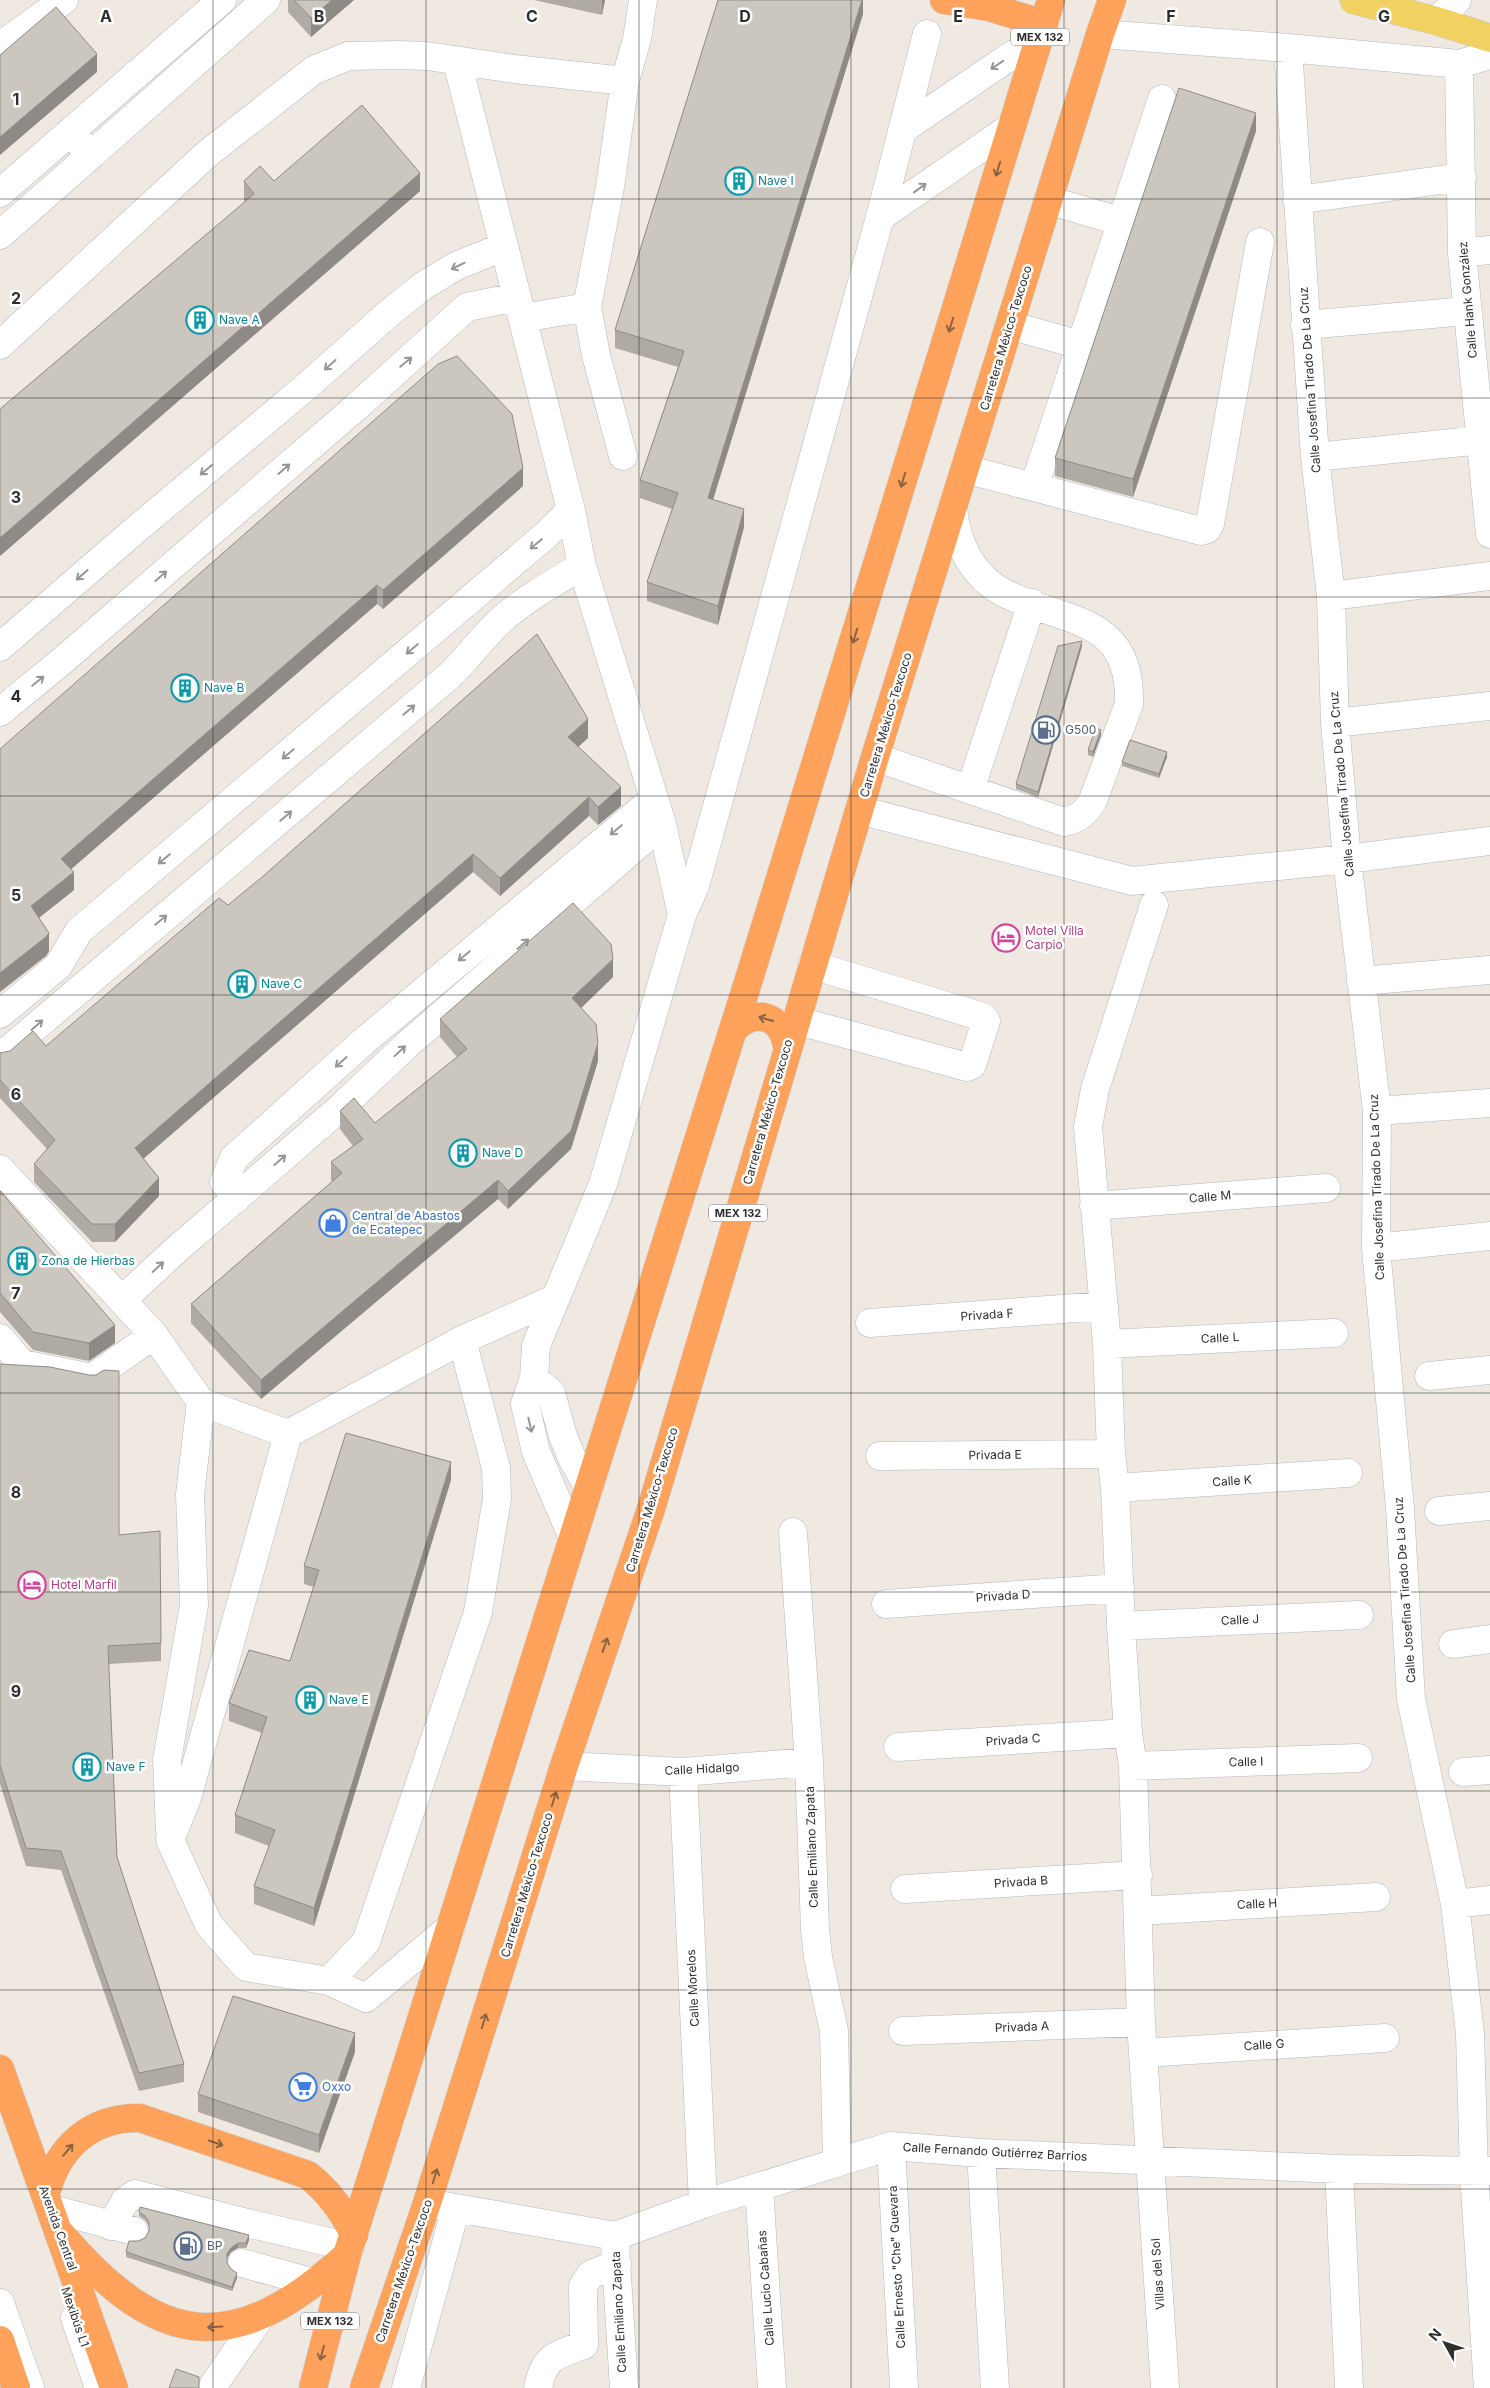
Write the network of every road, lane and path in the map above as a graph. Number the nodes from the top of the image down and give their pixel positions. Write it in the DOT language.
graph roads {
  1 [pos="64,0"];
  2 [pos="222,0"];
  3 [pos="266,0"];
  4 [pos="643,0"];
  5 [pos="944,0"];
  6 [pos="1112,0"];
  7 [pos="1354,0"];
  8 [pos="1457,0"];
  9 [pos="1437,21"];
  10 [pos="927,34"];
  11 [pos="1100,34"];
  12 [pos="1490,38"];
  13 [pos="1039,40"];
  14 [pos="0,46"];
  15 [pos="1288,48"];
  16 [pos="1490,55"];
  17 [pos="457,61"];
  18 [pos="1459,64"];
  19 [pos="625,81"];
  20 [pos="1162,99"];
  21 [pos="1011,127"];
  22 [pos="71,132"];
  23 [pos="900,140"];
  24 [pos="91,155"];
  25 [pos="1462,177"];
  26 [pos="0,193"];
  27 [pos="1048,200"];
  28 [pos="1297,200"];
  29 [pos="880,217"];
  30 [pos="1122,222"];
  31 [pos="0,235"];
  32 [pos="1260,242"];
  33 [pos="503,247"];
  34 [pos="1490,250"];
  35 [pos="1462,253"];
  36 [pos="587,307"];
  37 [pos="520,308"];
  38 [pos="1467,311"];
  39 [pos="1009,325"];
  40 [pos="1305,325"];
  41 [pos="0,345"];
  42 [pos="1081,346"];
  43 [pos="1482,440"];
  44 [pos="623,456"];
  45 [pos="1315,457"];
  46 [pos="965,469"];
  47 [pos="1034,487"];
  48 [pos="953,507"];
  49 [pos="572,510"];
  50 [pos="1490,534"];
  51 [pos="582,566"];
  52 [pos="1490,576"];
  53 [pos="1331,596"];
  54 [pos="1032,603"];
  55 [pos="0,647"];
  56 [pos="1490,706"];
  57 [pos="0,712"];
  58 [pos="1335,723"];
  59 [pos="875,757"];
  60 [pos="970,790"];
  61 [pos="859,810"];
  62 [pos="658,811"];
  63 [pos="1490,841"];
  64 [pos="1347,859"];
  65 [pos="1154,905"];
  66 [pos="682,915"];
  67 [pos="66,952"];
  68 [pos="1490,970"];
  69 [pos="809,977"];
  70 [pos="749,979"];
  71 [pos="1361,981"];
  72 [pos="83,985"];
  73 [pos="0,1014"];
  74 [pos="795,1020"];
  75 [pos="733,1030"];
  76 [pos="788,1046"];
  77 [pos="0,1057"];
  78 [pos="1490,1103"];
  79 [pos="1376,1111"];
  80 [pos="0,1169"];
  81 [pos="1326,1188"];
  82 [pos="1094,1206"];
  83 [pos="1490,1236"];
  84 [pos="1376,1248"];
  85 [pos="554,1299"];
  86 [pos="122,1300"];
  87 [pos="1104,1306"];
  88 [pos="870,1325"];
  89 [pos="1334,1333"];
  90 [pos="154,1335"];
  91 [pos="0,1338"];
  92 [pos="462,1340"];
  93 [pos="1107,1344"];
  94 [pos="1490,1370"];
  95 [pos="1429,1376"];
  96 [pos="534,1378"];
  97 [pos="201,1402"];
  98 [pos="288,1434"];
  99 [pos="1111,1454"];
  100 [pos="880,1456"];
  101 [pos="1348,1473"];
  102 [pos="589,1488"];
  103 [pos="1115,1488"];
  104 [pos="1490,1506"];
  105 [pos="1439,1511"];
  106 [pos="793,1532"];
  107 [pos="573,1538"];
  108 [pos="1120,1588"];
  109 [pos="886,1604"];
  110 [pos="1359,1615"];
  111 [pos="1121,1626"];
  112 [pos="1490,1639"];
  113 [pos="1454,1644"];
  114 [pos="1128,1732"];
  115 [pos="898,1747"];
  116 [pos="1358,1758"];
  117 [pos="809,1762"];
  118 [pos="564,1766"];
  119 [pos="1134,1766"];
  120 [pos="1490,1770"];
  121 [pos="683,1772"];
  122 [pos="1463,1772"];
  123 [pos="170,1840"];
  124 [pos="1138,1875"];
  125 [pos="905,1890"];
  126 [pos="461,1894"];
  127 [pos="1376,1897"];
  128 [pos="1490,1900"];
  129 [pos="1456,1904"];
  130 [pos="1138,1911"];
  131 [pos="451,1927"];
  132 [pos="328,1981"];
  133 [pos="353,1993"];
  134 [pos="1141,2022"];
  135 [pos="903,2031"];
  136 [pos="1480,2033"];
  137 [pos="1386,2038"];
  138 [pos="1144,2053"];
  139 [pos="0,2069"];
  140 [pos="0,2105"];
  141 [pos="891,2146"];
  142 [pos="981,2153"];
  143 [pos="837,2161"];
  144 [pos="1150,2161"];
  145 [pos="1339,2169"];
  146 [pos="1482,2172"];
  147 [pos="760,2187"];
  148 [pos="49,2201"];
  149 [pos="427,2204"];
  150 [pos="703,2204"];
  151 [pos="456,2208"];
  152 [pos="61,2234"];
  153 [pos="615,2236"];
  154 [pos="350,2246"];
  155 [pos="242,2263"];
  156 [pos="616,2264"];
  157 [pos="314,2283"];
  158 [pos="0,2303"];
  159 [pos="261,2316"];
  160 [pos="1486,2317"];
  161 [pos="0,2340"];
  162 [pos="374,2360"];
  163 [pos="409,2378"];
  164 [pos="213,2386"];
  165 [pos="16,2388"];
  166 [pos="30,2388"];
  167 [pos="99,2388"];
  168 [pos="114,2388"];
  169 [pos="313,2388"];
  170 [pos="364,2388"];
  171 [pos="538,2388"];
  172 [pos="624,2388"];
  173 [pos="772,2388"];
  174 [pos="904,2388"];
  175 [pos="995,2388"];
  176 [pos="1165,2388"];
  177 [pos="1349,2388"];
  178 [pos="1488,2388"];
  1 -- 14 [label="street"];
  2 -- 22 [label="street"];
  3 -- 24 [label="street"];
  4 -- 19 [label="street"];
  5 -- 13 [label="highway"];
  6 -- 11 [label="highway, MEX 132"];
  7 -- 9 [label="main road"];
  8 -- 9 [label="street"];
  9 -- 12 [label="main road"];
  10 -- 23 [label="street"];
  11 -- 15 [label="street"];
  11 -- 27 [label="highway, Carretera México-Texcoco / MEX 132"];
  13 -- 21 [label="highway, MEX 132"];
  13 -- 23 [label="street, one-way"];
  15 -- 18 [label="street"];
  15 -- 28 [label="street, Calle Josefina Tirado De La Cruz"];
  16 -- 18 [label="street"];
  17 -- 19 [label="street"];
  17 -- 33 [label="street"];
  17 -- 41 [label="street"];
  18 -- 25 [label="street, Calle Hank González"];
  19 -- 36 [label="street"];
  20 -- 30 [label="street"];
  29 -- 21 [label="street, one-way"];
  21 -- 70 [label="highway, MEX 132, one-way"];
  22 -- 24 [label="street"];
  22 -- 26 [label="street"];
  23 -- 29 [label="street"];
  24 -- 31 [label="street"];
  25 -- 28 [label="street"];
  25 -- 35 [label="street, Calle Hank González"];
  27 -- 30 [label="street"];
  27 -- 39 [label="highway, Carretera México-Texcoco / MEX 132"];
  28 -- 40 [label="street, Calle Josefina Tirado De La Cruz"];
  29 -- 66 [label="street"];
  30 -- 42 [label="street"];
  32 -- 47 [label="street"];
  33 -- 37 [label="street"];
  33 -- 55 [label="street, one-way"];
  34 -- 35 [label="street"];
  35 -- 38 [label="street, Calle Hank González"];
  36 -- 37 [label="street"];
  36 -- 44 [label="street"];
  37 -- 49 [label="street"];
  57 -- 37 [label="street, one-way"];
  38 -- 40 [label="street"];
  38 -- 43 [label="street, Calle Hank González"];
  39 -- 42 [label="street"];
  39 -- 46 [label="highway, Carretera México-Texcoco / MEX 132"];
  40 -- 45 [label="street, Calle Josefina Tirado De La Cruz"];
  42 -- 47 [label="street"];
  43 -- 45 [label="street"];
  43 -- 50 [label="street, Calle Hank González"];
  45 -- 53 [label="street, Calle Josefina Tirado De La Cruz"];
  46 -- 47 [label="street"];
  46 -- 48 [label="highway, Carretera México-Texcoco / MEX 132"];
  48 -- 54 [label="street"];
  48 -- 59 [label="highway, Carretera México-Texcoco / MEX 132"];
  49 -- 51 [label="street"];
  49 -- 67 [label="street, one-way"];
  51 -- 62 [label="street"];
  72 -- 51 [label="street, one-way"];
  52 -- 53 [label="street"];
  53 -- 58 [label="street, Calle Josefina Tirado De La Cruz"];
  54 -- 60 [label="street"];
  54 -- 60 [label="street"];
  56 -- 58 [label="street"];
  58 -- 64 [label="street, Calle Josefina Tirado De La Cruz"];
  59 -- 60 [label="street"];
  59 -- 61 [label="highway, Carretera México-Texcoco / MEX 132"];
  61 -- 64 [label="street"];
  61 -- 69 [label="highway, Carretera México-Texcoco / MEX 132"];
  62 -- 66 [label="street"];
  86 -- 62 [label="street, one-way"];
  63 -- 64 [label="street"];
  64 -- 71 [label="street, Calle Josefina Tirado De La Cruz"];
  65 -- 82 [label="street, Villas del Sol"];
  66 -- 85 [label="street"];
  67 -- 72 [label="street"];
  67 -- 73 [label="street"];
  68 -- 71 [label="street"];
  69 -- 70 [label="highway"];
  69 -- 74 [label="highway, Carretera México-Texcoco / MEX 132"];
  69 -- 74 [label="street"];
  70 -- 75 [label="highway, MEX 132"];
  71 -- 79 [label="street, Calle Josefina Tirado De La Cruz"];
  77 -- 72 [label="street, one-way"];
  74 -- 76 [label="highway, Carretera México-Texcoco / MEX 132"];
  76 -- 75 [label="highway, one-way"];
  75 -- 102 [label="highway, MEX 132"];
  118 -- 76 [label="highway, Carretera México-Texcoco / MEX 132, one-way"];
  78 -- 79 [label="street"];
  79 -- 84 [label="street, Calle Josefina Tirado De La Cruz"];
  80 -- 86 [label="street"];
  81 -- 82 [label="street, Calle M"];
  82 -- 87 [label="street, Villas del Sol"];
  83 -- 84 [label="street"];
  84 -- 129 [label="street, Calle Josefina Tirado De La Cruz"];
  85 -- 92 [label="street"];
  85 -- 96 [label="street"];
  86 -- 90 [label="street"];
  87 -- 88 [label="street, Privada F"];
  87 -- 93 [label="street, Villas del Sol"];
  89 -- 93 [label="street, Calle L"];
  90 -- 91 [label="street"];
  90 -- 97 [label="street"];
  92 -- 98 [label="street"];
  92 -- 132 [label="street"];
  93 -- 99 [label="street, Villas del Sol"];
  94 -- 95 [label="street"];
  96 -- 102 [label="street"];
  96 -- 107 [label="street, one-way"];
  97 -- 98 [label="street"];
  97 -- 123 [label="street"];
  98 -- 123 [label="street"];
  99 -- 100 [label="street, Privada E"];
  99 -- 103 [label="street, Villas del Sol"];
  101 -- 103 [label="street, Calle K"];
  102 -- 107 [label="highway, MEX 132"];
  103 -- 108 [label="street, Villas del Sol"];
  104 -- 105 [label="street"];
  106 -- 117 [label="street, Calle Emiliano Zapata"];
  107 -- 126 [label="highway, MEX 132"];
  108 -- 109 [label="street, Privada D"];
  108 -- 111 [label="street, Villas del Sol"];
  110 -- 111 [label="street, Calle J"];
  111 -- 114 [label="street, Villas del Sol"];
  112 -- 113 [label="street"];
  114 -- 115 [label="street, Privada C"];
  114 -- 119 [label="street, Villas del Sol"];
  116 -- 119 [label="street, Calle I"];
  117 -- 121 [label="street, Calle Hidalgo"];
  117 -- 143 [label="street, Calle Emiliano Zapata"];
  118 -- 121 [label="street, Calle Hidalgo"];
  149 -- 118 [label="highway, Carretera México-Texcoco / MEX 132, one-way"];
  119 -- 124 [label="street, Villas del Sol"];
  120 -- 122 [label="street"];
  121 -- 150 [label="street, Calle Morelos"];
  123 -- 132 [label="street"];
  124 -- 125 [label="street, Privada B"];
  124 -- 130 [label="street, Villas del Sol"];
  126 -- 131 [label="highway, MEX 132"];
  126 -- 133 [label="street"];
  127 -- 130 [label="street, Calle H"];
  128 -- 129 [label="street"];
  129 -- 136 [label="street, Calle Josefina Tirado De La Cruz"];
  130 -- 134 [label="street, Villas del Sol"];
  131 -- 133 [label="street"];
  131 -- 154 [label="highway, MEX 132"];
  132 -- 133 [label="street"];
  134 -- 135 [label="street, Privada A"];
  134 -- 138 [label="street, Villas del Sol"];
  136 -- 146 [label="street, Calle Josefina Tirado De La Cruz"];
  137 -- 138 [label="street, Calle G"];
  138 -- 144 [label="street, Villas del Sol"];
  139 -- 148 [label="highway, Avenida Central"];
  140 -- 167 [label="street, Mexibús L1"];
  141 -- 142 [label="street, Calle Fernando Gutiérrez Barrios"];
  141 -- 143 [label="street, Calle Fernando Gutiérrez Barrios"];
  141 -- 174 [label="street, Calle Ernesto \"Che\" Guevara"];
  142 -- 144 [label="street, Calle Fernando Gutiérrez Barrios"];
  142 -- 175 [label="street"];
  143 -- 147 [label="street, Calle Fernando Gutiérrez Barrios"];
  144 -- 145 [label="street, Calle Fernando Gutiérrez Barrios"];
  144 -- 176 [label="street, Villas del Sol"];
  145 -- 146 [label="street, Calle Fernando Gutiérrez Barrios"];
  145 -- 177 [label="street"];
  146 -- 160 [label="street, Calle Josefina Tirado De La Cruz"];
  147 -- 150 [label="street, Calle Fernando Gutiérrez Barrios"];
  147 -- 173 [label="street, Calle Lucio Cabañas"];
  148 -- 152 [label="highway, Avenida Central"];
  148 -- 154 [label="street"];
  148 -- 154 [label="highway, one-way"];
  149 -- 151 [label="street, Calle Fernando Gutiérrez Barrios"];
  149 -- 162 [label="highway, Carretera México-Texcoco / MEX 132"];
  150 -- 153 [label="street, Calle Fernando Gutiérrez Barrios"];
  151 -- 153 [label="street, Calle Fernando Gutiérrez Barrios"];
  151 -- 163 [label="street"];
  159 -- 152 [label="highway, one-way"];
  152 -- 168 [label="highway, Avenida Central"];
  153 -- 156 [label="street, Calle Emiliano Zapata"];
  154 -- 157 [label="highway"];
  154 -- 169 [label="highway, MEX 132, one-way"];
  155 -- 157 [label="street"];
  156 -- 171 [label="street"];
  156 -- 172 [label="street, Calle Emiliano Zapata"];
  157 -- 159 [label="highway"];
  158 -- 166 [label="street"];
  159 -- 164 [label="street"];
  160 -- 178 [label="street, Calle Josefina Tirado De La Cruz"];
  161 -- 165 [label="highway"];
  162 -- 163 [label="street"];
  162 -- 170 [label="highway, Carretera México-Texcoco / MEX 132"];
}
